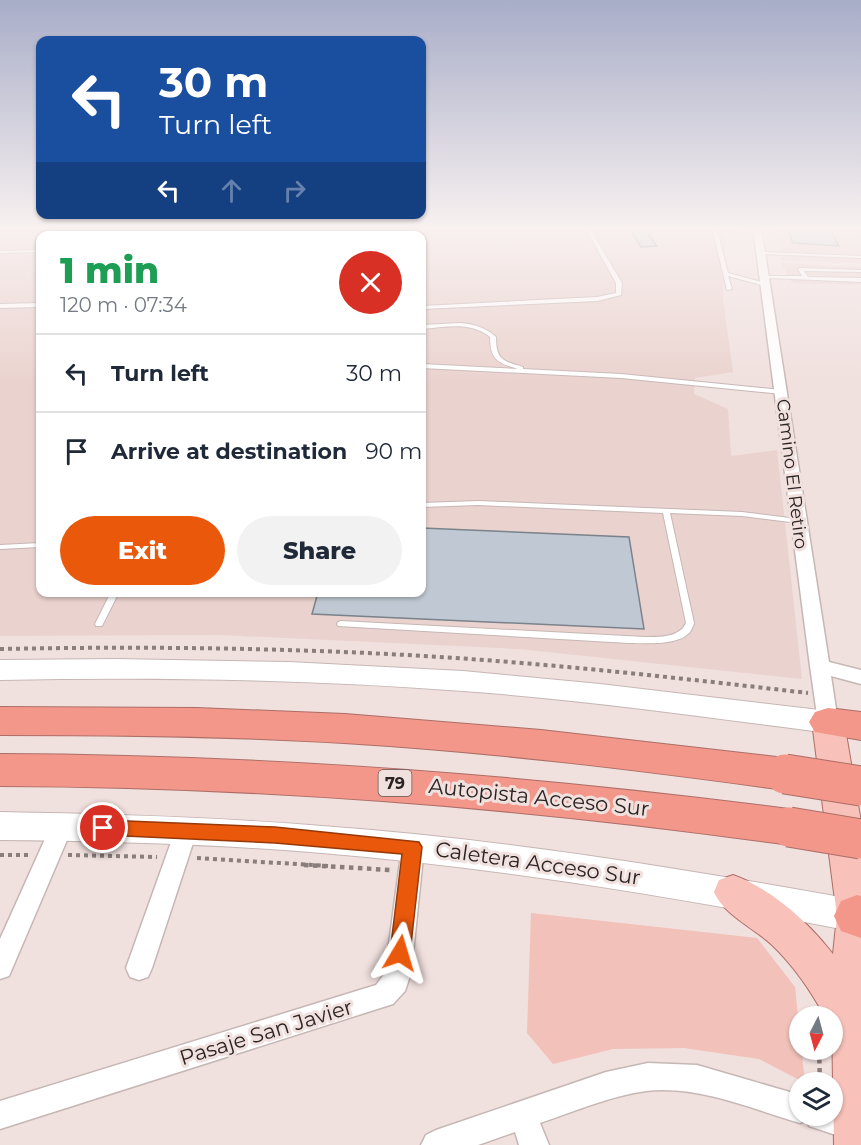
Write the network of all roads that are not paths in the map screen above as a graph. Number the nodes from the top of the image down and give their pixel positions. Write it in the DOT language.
graph roads {
  1 [pos="618,280"];
  2 [pos="727,280"];
  3 [pos="757,280"];
  4 [pos="765,282"];
  5 [pos="729,289"];
  6 [pos="36,305"];
  7 [pos="0,306"];
  8 [pos="426,308"];
  9 [pos="426,327"];
  10 [pos="426,366"];
  11 [pos="539,372"];
  12 [pos="782,392"];
  13 [pos="426,505"];
  14 [pos="666,511"];
  15 [pos="798,521"];
  16 [pos="36,545"];
  17 [pos="0,547"];
  18 [pos="112,597"];
  19 [pos="99,624"];
  20 [pos="342,624"];
  21 [pos="819,666"];
  22 [pos="0,670"];
  23 [pos="861,677"];
  24 [pos="0,721"];
  25 [pos="844,724"];
  26 [pos="0,770"];
  27 [pos="861,786"];
  28 [pos="0,826"];
  29 [pos="861,839"];
  30 [pos="56,840"];
  31 [pos="181,844"];
  32 [pos="411,859"];
  33 [pos="733,892"];
  34 [pos="860,920"];
  35 [pos="0,967"];
  36 [pos="139,968"];
  37 [pos="833,1006"];
  38 [pos="842,1006"];
  39 [pos="838,1060"];
  40 [pos="789,1106"];
  41 [pos="522,1114"];
  42 [pos="0,1115"];
  43 [pos="845,1130"];
  44 [pos="436,1145"];
  45 [pos="534,1145"];
  1 -- 8 [label="lane"];
  2 -- 5 [label="lane"];
  3 -- 4 [label="lane"];
  4 -- 12 [label="street, Camino El Retiro"];
  6 -- 7 [label="lane"];
  9 -- 11 [label="lane"];
  10 -- 11 [label="lane"];
  11 -- 12 [label="lane"];
  12 -- 15 [label="street, Camino El Retiro"];
  13 -- 14 [label="lane"];
  14 -- 15 [label="lane"];
  14 -- 20 [label="lane"];
  15 -- 21 [label="street, Camino El Retiro"];
  16 -- 17 [label="lane"];
  18 -- 19 [label="lane"];
  21 -- 23 [label="street"];
  21 -- 25 [label="street, Camino El Retiro"];
  22 -- 25 [label="main road"];
  24 -- 27 [label="highway, bridge"];
  25 -- 34 [label="main road"];
  26 -- 29 [label="highway, Autopista Acceso Sur / 79, bridge"];
  28 -- 30 [label="main road, Caletera Acceso Sur"];
  30 -- 31 [label="main road, Caletera Acceso Sur"];
  30 -- 35 [label="street"];
  31 -- 32 [label="main road, Caletera Acceso Sur"];
  31 -- 36 [label="street"];
  32 -- 33 [label="main road, Caletera Acceso Sur"];
  32 -- 42 [label="street, Pasaje San Javier"];
  33 -- 34 [label="main road, Caletera Acceso Sur"];
  33 -- 37 [label="main road"];
  34 -- 38 [label="main road"];
  39 -- 43 [label="main road"];
  40 -- 41 [label="street"];
  41 -- 44 [label="street"];
  41 -- 45 [label="street"];
}
